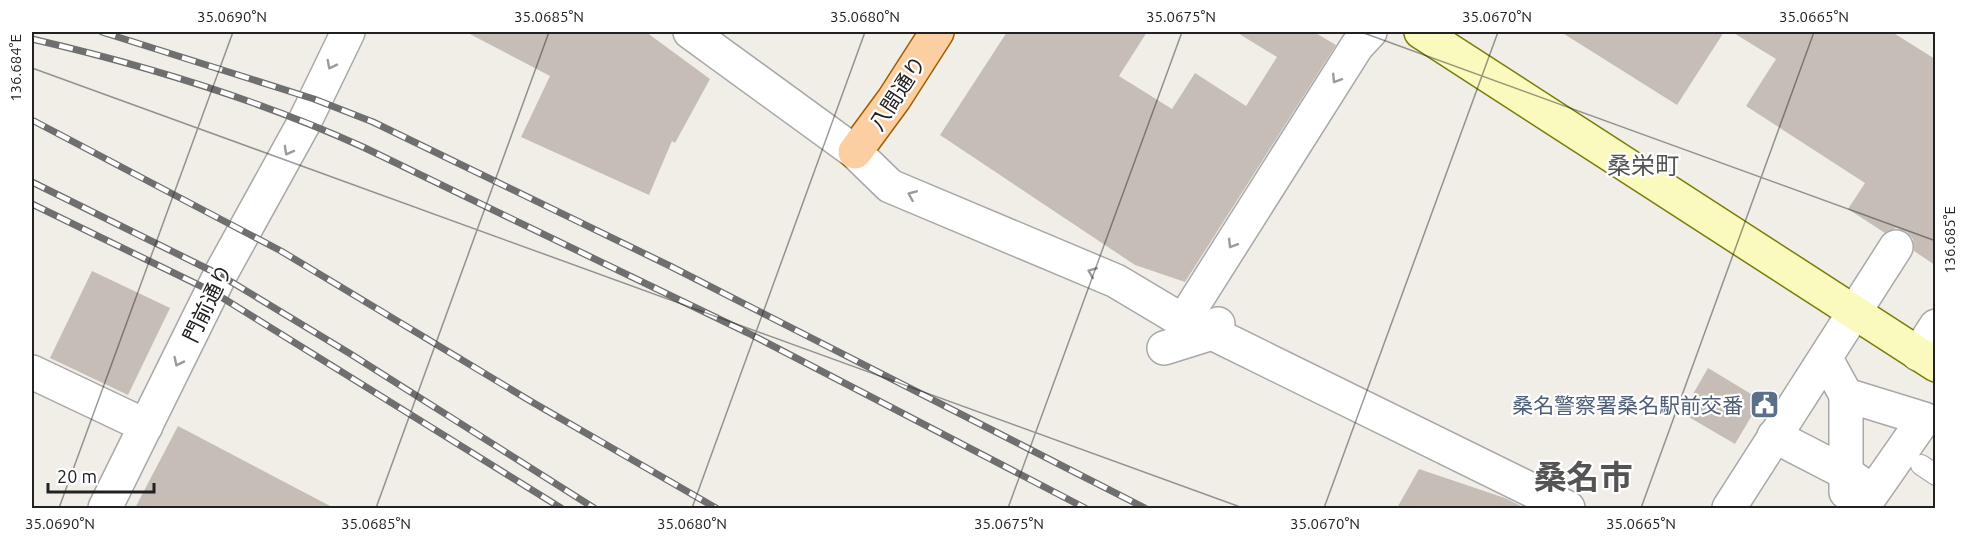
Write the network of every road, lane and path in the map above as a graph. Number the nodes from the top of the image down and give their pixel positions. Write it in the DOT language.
graph roads {
  1 [pos="348,32"];
  2 [pos="690,32"];
  3 [pos="937,32"];
  4 [pos="1370,32"];
  5 [pos="1421,32"];
  6 [pos="855,152"];
  7 [pos="1896,247"];
  8 [pos="1855,313"];
  9 [pos="1935,326"];
  10 [pos="1164,348"];
  11 [pos="1826,359"];
  12 [pos="1927,359"];
  13 [pos="32,372"];
  14 [pos="1846,395"];
  15 [pos="146,426"];
  16 [pos="1774,436"];
  17 [pos="1857,495"];
  18 [pos="1736,507"];
  19 [pos="105,508"];
  20 [pos="1568,508"];
  1 -- 15 [label="street, 門前通り, one-way"];
  2 -- 6 [label="street"];
  3 -- 6 [label="main road, 八間通り"];
  4 -- 6 [label="street, one-way"];
  5 -- 8 [label="street"];
  7 -- 8 [label="street"];
  8 -- 11 [label="street"];
  8 -- 12 [label="street"];
  9 -- 12 [label="street"];
  10 -- 20 [label="street"];
  11 -- 14 [label="street"];
  11 -- 16 [label="street"];
  13 -- 15 [label="street"];
  14 -- 17 [label="street"];
  14 -- 17 [label="street"];
  15 -- 19 [label="street, 門前通り"];
  16 -- 17 [label="street"];
  16 -- 18 [label="street"];
}
